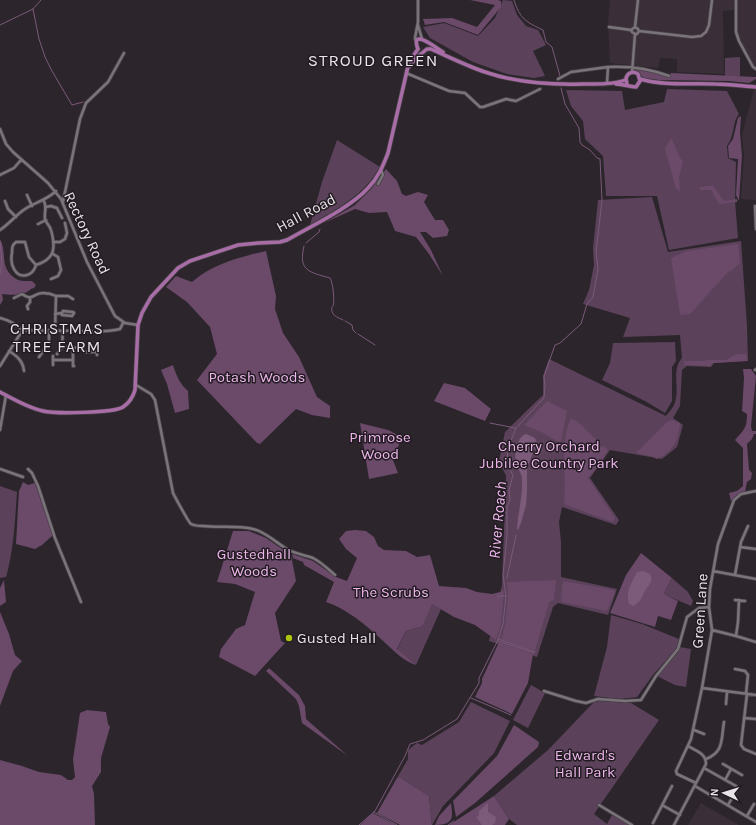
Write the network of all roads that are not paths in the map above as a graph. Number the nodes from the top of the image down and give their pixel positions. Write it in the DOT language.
graph roads {
  1 [pos="418,0"];
  2 [pos="638,0"];
  3 [pos="712,0"];
  4 [pos="736,0"];
  5 [pos="418,22"];
  6 [pos="609,27"];
  7 [pos="635,27"];
  8 [pos="632,30"];
  9 [pos="639,31"];
  10 [pos="635,34"];
  11 [pos="422,39"];
  12 [pos="428,42"];
  13 [pos="417,44"];
  14 [pos="418,49"];
  15 [pos="425,50"];
  16 [pos="124,53"];
  17 [pos="456,60"];
  18 [pos="608,67"];
  19 [pos="756,69"];
  20 [pos="632,70"];
  21 [pos="406,73"];
  22 [pos="669,76"];
  23 [pos="558,79"];
  24 [pos="626,80"];
  25 [pos="640,81"];
  26 [pos="607,83"];
  27 [pos="600,84"];
  28 [pos="627,85"];
  29 [pos="756,87"];
  30 [pos="540,89"];
  31 [pos="0,129"];
  32 [pos="21,160"];
  33 [pos="381,170"];
  34 [pos="0,175"];
  35 [pos="378,184"];
  36 [pos="56,191"];
  37 [pos="64,195"];
  38 [pos="27,196"];
  39 [pos="59,196"];
  40 [pos="5,201"];
  41 [pos="44,201"];
  42 [pos="63,202"];
  43 [pos="32,206"];
  44 [pos="755,206"];
  45 [pos="46,207"];
  46 [pos="16,217"];
  47 [pos="62,218"];
  48 [pos="46,220"];
  49 [pos="65,223"];
  50 [pos="38,224"];
  51 [pos="756,229"];
  52 [pos="0,230"];
  53 [pos="52,242"];
  54 [pos="53,254"];
  55 [pos="36,265"];
  56 [pos="51,278"];
  57 [pos="56,296"];
  58 [pos="14,298"];
  59 [pos="30,298"];
  60 [pos="73,299"];
  61 [pos="28,309"];
  62 [pos="62,313"];
  63 [pos="55,314"];
  64 [pos="0,318"];
  65 [pos="123,322"];
  66 [pos="138,325"];
  67 [pos="49,330"];
  68 [pos="55,330"];
  69 [pos="22,331"];
  70 [pos="63,331"];
  71 [pos="63,346"];
  72 [pos="73,348"];
  73 [pos="97,348"];
  74 [pos="9,351"];
  75 [pos="56,354"];
  76 [pos="53,356"];
  77 [pos="44,357"];
  78 [pos="53,360"];
  79 [pos="73,360"];
  80 [pos="53,365"];
  81 [pos="0,366"];
  82 [pos="74,366"];
  83 [pos="24,371"];
  84 [pos="136,386"];
  85 [pos="0,392"];
  86 [pos="6,395"];
  87 [pos="0,430"];
  88 [pos="0,469"];
  89 [pos="28,469"];
  90 [pos="23,477"];
  91 [pos="756,492"];
  92 [pos="748,526"];
  93 [pos="740,547"];
  94 [pos="756,548"];
  95 [pos="713,571"];
  96 [pos="335,575"];
  97 [pos="735,575"];
  98 [pos="756,579"];
  99 [pos="735,600"];
  100 [pos="739,600"];
  101 [pos="745,601"];
  102 [pos="81,602"];
  103 [pos="709,607"];
  104 [pos="712,630"];
  105 [pos="736,636"];
  106 [pos="756,642"];
  107 [pos="735,669"];
  108 [pos="702,688"];
  109 [pos="544,691"];
  110 [pos="727,692"];
  111 [pos="746,694"];
  112 [pos="756,696"];
  113 [pos="726,704"];
  114 [pos="744,718"];
  115 [pos="756,719"];
  116 [pos="724,722"];
  117 [pos="694,730"];
  118 [pos="704,734"];
  119 [pos="688,746"];
  120 [pos="756,754"];
  121 [pos="706,759"];
  122 [pos="724,764"];
  123 [pos="704,768"];
  124 [pos="731,769"];
  125 [pos="742,775"];
  126 [pos="725,780"];
  127 [pos="695,785"];
  128 [pos="672,786"];
  129 [pos="599,804"];
  130 [pos="754,804"];
  131 [pos="728,805"];
  132 [pos="662,806"];
  133 [pos="680,815"];
  134 [pos="747,816"];
  135 [pos="756,822"];
  136 [pos="653,823"];
  137 [pos="632,825"];
  138 [pos="674,825"];
  1 -- 5 [label="street"];
  2 -- 7 [label="street"];
  3 -- 9 [label="street"];
  4 -- 19 [label="street"];
  5 -- 11 [label="street"];
  5 -- 13 [label="street"];
  6 -- 8 [label="street"];
  7 -- 8 [label="street"];
  7 -- 9 [label="street"];
  8 -- 10 [label="street"];
  9 -- 10 [label="street"];
  10 -- 20 [label="street"];
  11 -- 12 [label="main road"];
  11 -- 13 [label="main road"];
  12 -- 15 [label="main road"];
  12 -- 17 [label="main road"];
  13 -- 14 [label="main road"];
  14 -- 15 [label="main road"];
  14 -- 21 [label="main road, Hall Road"];
  15 -- 17 [label="main road"];
  15 -- 21 [label="main road, Hall Road"];
  16 -- 37 [label="street"];
  17 -- 27 [label="main road"];
  18 -- 20 [label="street"];
  18 -- 23 [label="street"];
  18 -- 26 [label="street"];
  20 -- 22 [label="street"];
  20 -- 24 [label="main road"];
  20 -- 25 [label="main road"];
  21 -- 30 [label="street"];
  21 -- 33 [label="main road, Hall Road"];
  24 -- 26 [label="main road"];
  24 -- 28 [label="main road"];
  25 -- 28 [label="main road"];
  25 -- 29 [label="main road"];
  26 -- 27 [label="main road"];
  27 -- 28 [label="main road"];
  31 -- 32 [label="street, Rectory Road"];
  32 -- 34 [label="street"];
  32 -- 36 [label="street, Rectory Road"];
  33 -- 35 [label="street"];
  33 -- 66 [label="main road, Hall Road"];
  36 -- 39 [label="street, Rectory Road"];
  36 -- 41 [label="street"];
  37 -- 39 [label="street"];
  37 -- 42 [label="street"];
  38 -- 43 [label="street"];
  39 -- 42 [label="street, Rectory Road"];
  40 -- 46 [label="street"];
  41 -- 43 [label="street"];
  41 -- 45 [label="street"];
  42 -- 65 [label="street, Rectory Road"];
  43 -- 46 [label="street"];
  44 -- 51 [label="street"];
  45 -- 47 [label="street"];
  45 -- 48 [label="street"];
  46 -- 52 [label="street"];
  48 -- 50 [label="street"];
  48 -- 53 [label="street"];
  49 -- 53 [label="street"];
  53 -- 54 [label="street"];
  54 -- 55 [label="street"];
  54 -- 56 [label="street"];
  55 -- 55 [label="street"];
  57 -- 59 [label="street"];
  57 -- 60 [label="street"];
  57 -- 63 [label="street"];
  58 -- 59 [label="street"];
  59 -- 61 [label="street"];
  62 -- 63 [label="street"];
  63 -- 68 [label="street"];
  64 -- 69 [label="street"];
  65 -- 66 [label="street"];
  65 -- 70 [label="street"];
  66 -- 84 [label="main road"];
  67 -- 68 [label="street"];
  67 -- 69 [label="street"];
  67 -- 77 [label="street"];
  68 -- 70 [label="street"];
  69 -- 74 [label="street"];
  70 -- 71 [label="street"];
  71 -- 72 [label="street"];
  71 -- 75 [label="street"];
  72 -- 73 [label="street"];
  72 -- 79 [label="street"];
  74 -- 81 [label="street"];
  74 -- 83 [label="street"];
  76 -- 78 [label="street"];
  78 -- 79 [label="street"];
  78 -- 80 [label="street"];
  79 -- 82 [label="street"];
  84 -- 86 [label="main road"];
  84 -- 96 [label="street"];
  85 -- 86 [label="main road"];
  86 -- 87 [label="street"];
  88 -- 90 [label="street"];
  89 -- 102 [label="street"];
  91 -- 95 [label="street, Green Lane"];
  92 -- 93 [label="street"];
  93 -- 94 [label="street"];
  93 -- 97 [label="street"];
  95 -- 97 [label="street"];
  95 -- 103 [label="street, Green Lane"];
  97 -- 98 [label="street"];
  99 -- 100 [label="street"];
  100 -- 101 [label="street"];
  100 -- 105 [label="street"];
  103 -- 104 [label="street, Green Lane"];
  103 -- 109 [label="street"];
  104 -- 105 [label="street"];
  104 -- 108 [label="street, Green Lane"];
  105 -- 106 [label="street"];
  107 -- 111 [label="street"];
  108 -- 110 [label="street"];
  108 -- 117 [label="street, Green Lane"];
  110 -- 111 [label="street"];
  110 -- 113 [label="street"];
  111 -- 112 [label="street"];
  111 -- 114 [label="street"];
  114 -- 115 [label="street"];
  114 -- 120 [label="street"];
  116 -- 121 [label="street"];
  117 -- 118 [label="street"];
  117 -- 119 [label="street, Green Lane"];
  119 -- 121 [label="street"];
  119 -- 127 [label="street, Green Lane"];
  121 -- 123 [label="street"];
  122 -- 124 [label="street"];
  123 -- 126 [label="street"];
  123 -- 127 [label="street"];
  124 -- 125 [label="street"];
  124 -- 126 [label="street"];
  126 -- 131 [label="street"];
  127 -- 131 [label="street"];
  127 -- 133 [label="street"];
  128 -- 132 [label="street"];
  129 -- 137 [label="street"];
  130 -- 134 [label="street"];
  131 -- 134 [label="street"];
  132 -- 133 [label="street"];
  132 -- 136 [label="street"];
  133 -- 138 [label="street"];
  134 -- 135 [label="street"];
}
